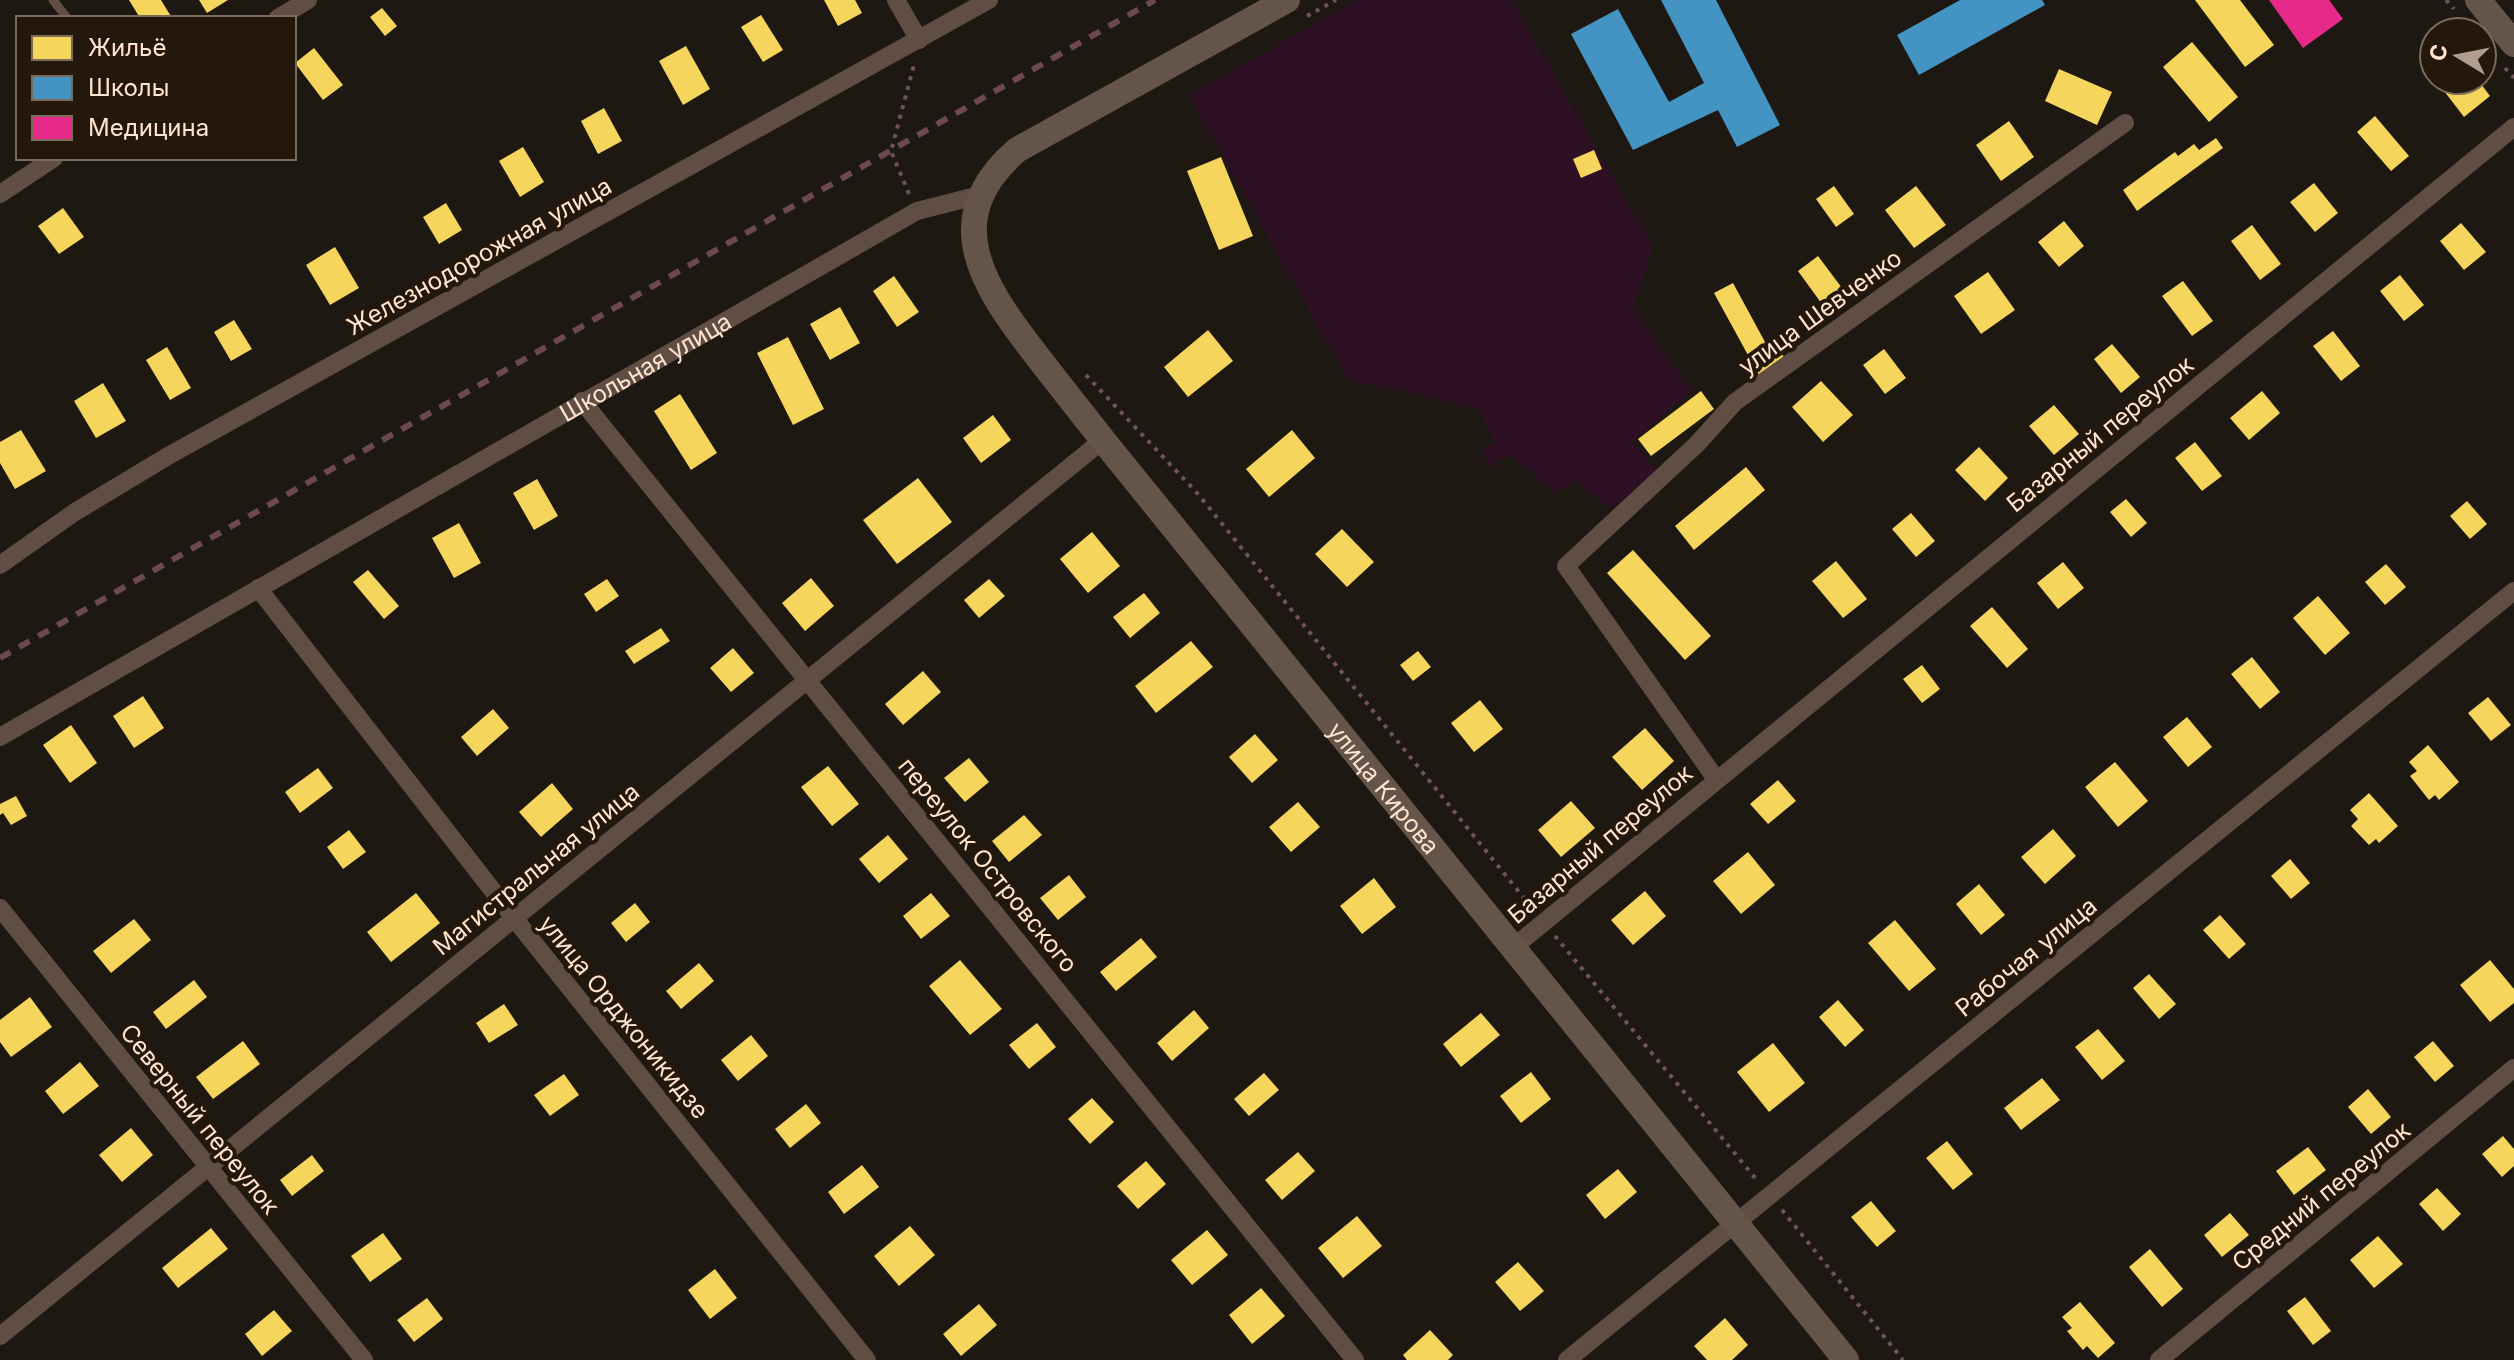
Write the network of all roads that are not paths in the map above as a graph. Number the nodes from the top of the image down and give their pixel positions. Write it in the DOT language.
graph roads {
  1 [pos="53,0"];
  2 [pos="308,0"];
  3 [pos="896,0"];
  4 [pos="989,0"];
  5 [pos="2478,0"];
  6 [pos="1292,11"];
  7 [pos="65,16"];
  8 [pos="281,16"];
  9 [pos="919,40"];
  10 [pos="2514,44"];
  11 [pos="2125,123"];
  12 [pos="2514,127"];
  13 [pos="51,160"];
  14 [pos="0,194"];
  15 [pos="980,195"];
  16 [pos="582,401"];
  17 [pos="1103,440"];
  18 [pos="0,565"];
  19 [pos="1566,566"];
  20 [pos="258,588"];
  21 [pos="2514,591"];
  22 [pos="808,680"];
  23 [pos="0,737"];
  24 [pos="1716,779"];
  25 [pos="0,908"];
  26 [pos="514,918"];
  27 [pos="1515,946"];
  28 [pos="2514,1068"];
  29 [pos="208,1169"];
  30 [pos="1735,1224"];
  31 [pos="0,1336"];
  32 [pos="364,1360"];
  33 [pos="867,1360"];
  34 [pos="1355,1360"];
  35 [pos="1567,1360"];
  36 [pos="1846,1360"];
  37 [pos="2159,1360"];
  1 -- 7 [label="lane"];
  2 -- 8 [label="street"];
  3 -- 9 [label="street"];
  4 -- 9 [label="street, Железнодорожная улица"];
  5 -- 10 [label="main road"];
  6 -- 15 [label="main road"];
  9 -- 18 [label="street, Железнодорожная улица"];
  11 -- 19 [label="street, улица Шевченко"];
  12 -- 24 [label="street, Базарный переулок"];
  13 -- 14 [label="street"];
  15 -- 16 [label="street, Школьная улица"];
  15 -- 17 [label="main road, улица Кирова"];
  16 -- 20 [label="street, Школьная улица"];
  16 -- 22 [label="street, переулок Островского"];
  17 -- 22 [label="street, Магистральная улица"];
  17 -- 27 [label="main road, улица Кирова"];
  19 -- 24 [label="street, Базарный переулок"];
  20 -- 23 [label="street, Школьная улица"];
  20 -- 26 [label="street, улица Орджоникидзе"];
  21 -- 30 [label="street, Рабочая улица"];
  22 -- 26 [label="street, Магистральная улица"];
  22 -- 34 [label="street, переулок Островского"];
  24 -- 27 [label="street, Базарный переулок"];
  25 -- 29 [label="street, Северный переулок"];
  26 -- 29 [label="street, Магистральная улица"];
  26 -- 33 [label="street, улица Орджоникидзе"];
  27 -- 30 [label="main road, улица Кирова"];
  28 -- 37 [label="street, Средний переулок"];
  29 -- 31 [label="street, Магистральная улица"];
  29 -- 32 [label="street, Северный переулок"];
  30 -- 35 [label="street, Рабочая улица"];
  30 -- 36 [label="main road, улица Кирова"];
}
